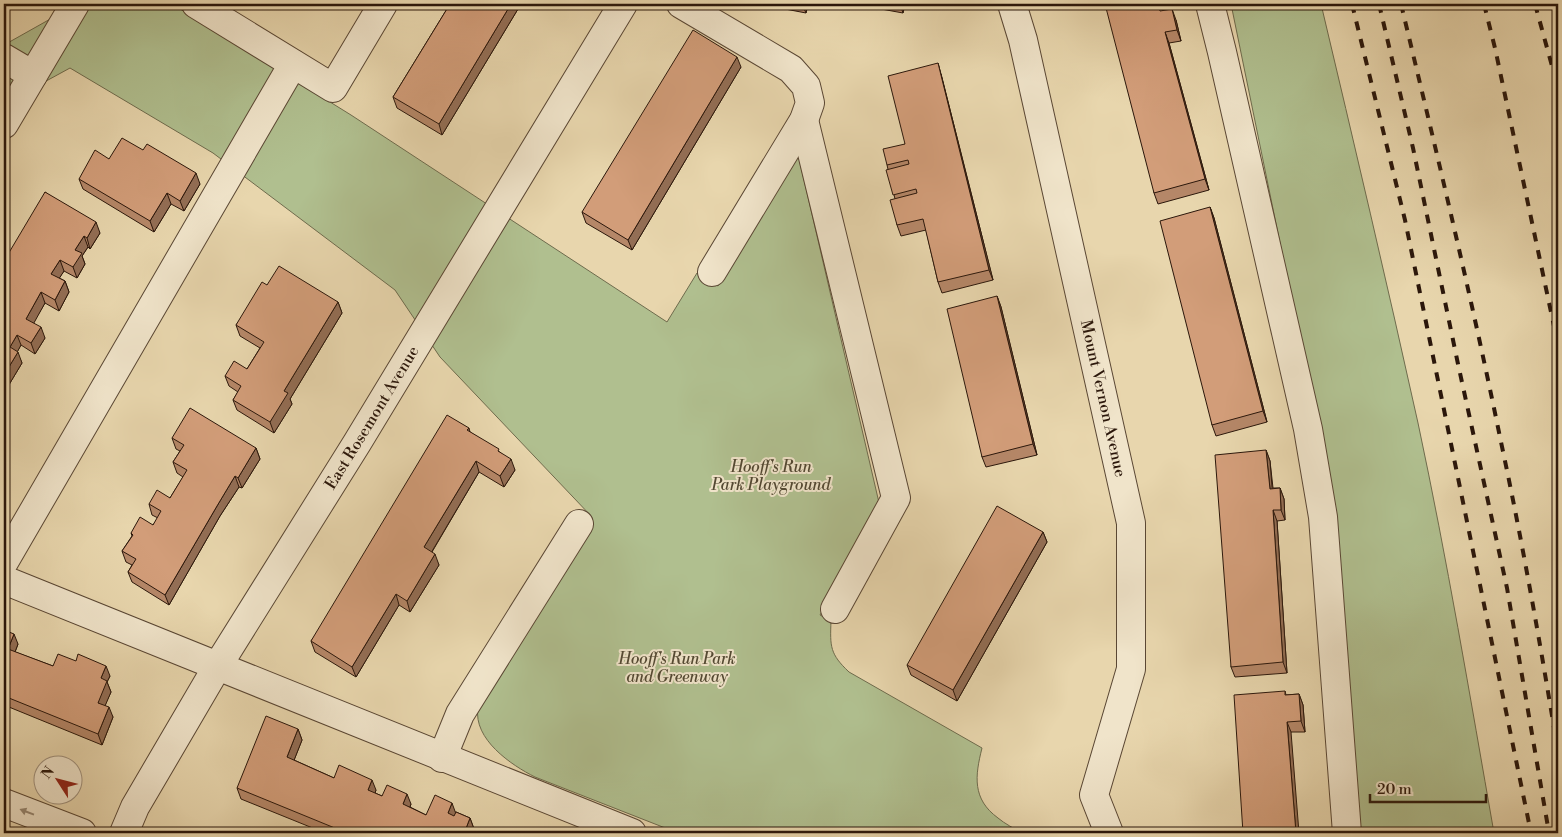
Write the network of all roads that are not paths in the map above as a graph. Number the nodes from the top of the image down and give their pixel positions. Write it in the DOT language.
graph roads {
  1 [pos="75,4"];
  2 [pos="196,4"];
  3 [pos="384,4"];
  4 [pos="623,4"];
  5 [pos="681,4"];
  6 [pos="1012,4"];
  7 [pos="1210,4"];
  8 [pos="4,58"];
  9 [pos="293,64"];
  10 [pos="33,75"];
  11 [pos="804,120"];
  12 [pos="4,124"];
  13 [pos="712,272"];
  14 [pos="579,524"];
  15 [pos="4,562"];
  16 [pos="4,580"];
  17 [pos="835,609"];
  18 [pos="217,667"];
  19 [pos="442,758"];
  20 [pos="4,803"];
  21 [pos="82,833"];
  22 [pos="124,833"];
  23 [pos="632,833"];
  24 [pos="1108,833"];
  25 [pos="1347,833"];
  1 -- 10 [label="street"];
  2 -- 9 [label="street"];
  3 -- 9 [label="street"];
  4 -- 18 [label="street, East Rosemont Avenue"];
  5 -- 11 [label="street"];
  6 -- 24 [label="street, Mount Vernon Avenue"];
  7 -- 25 [label="street"];
  8 -- 10 [label="street"];
  9 -- 15 [label="street"];
  10 -- 12 [label="street"];
  11 -- 13 [label="street"];
  11 -- 17 [label="street"];
  14 -- 19 [label="street"];
  16 -- 18 [label="street"];
  18 -- 19 [label="street"];
  18 -- 22 [label="street, East Rosemont Avenue"];
  19 -- 23 [label="street"];
  21 -- 20 [label="street, one-way"];
}
